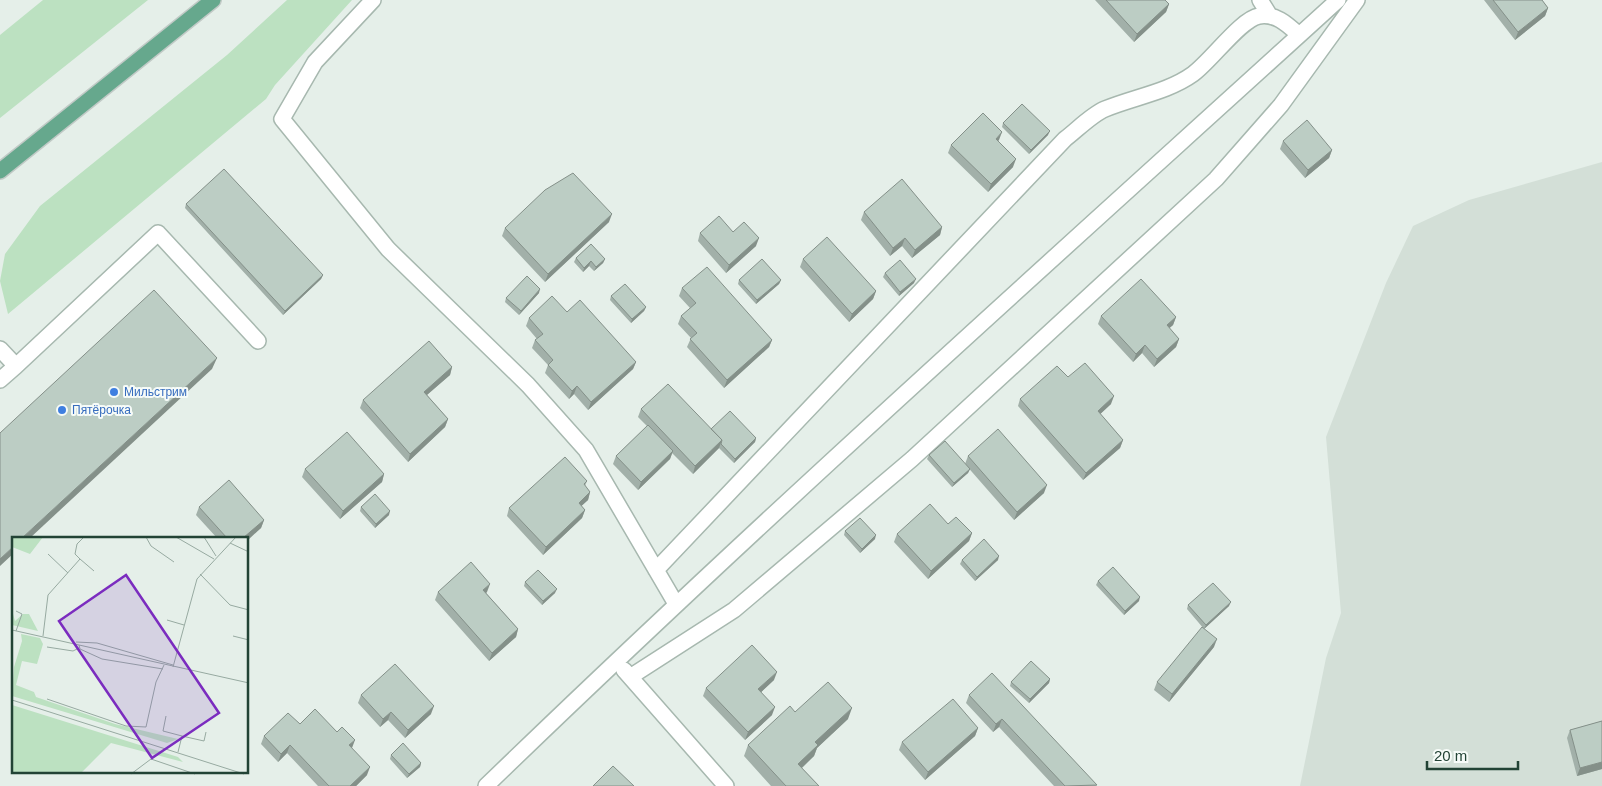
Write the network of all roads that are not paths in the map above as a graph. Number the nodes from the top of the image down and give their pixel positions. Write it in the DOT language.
graph roads {
  1 [pos="213,0"];
  2 [pos="373,0"];
  3 [pos="1260,0"];
  4 [pos="1338,0"];
  5 [pos="1357,0"];
  6 [pos="1270,16"];
  7 [pos="1300,35"];
  8 [pos="0,172"];
  9 [pos="258,341"];
  10 [pos="0,349"];
  11 [pos="16,366"];
  12 [pos="0,380"];
  13 [pos="656,570"];
  14 [pos="676,604"];
  15 [pos="616,660"];
  16 [pos="630,677"];
  17 [pos="486,786"];
  18 [pos="726,786"];
  1 -- 8 [label="main road"];
  2 -- 13 [label="street"];
  3 -- 6 [label="street"];
  4 -- 7 [label="street"];
  5 -- 16 [label="street"];
  6 -- 7 [label="street"];
  6 -- 13 [label="street"];
  7 -- 14 [label="street"];
  9 -- 11 [label="street"];
  10 -- 11 [label="street"];
  11 -- 12 [label="street"];
  13 -- 14 [label="street"];
  14 -- 15 [label="street"];
  15 -- 16 [label="street"];
  15 -- 17 [label="street"];
  16 -- 18 [label="street"];
}
